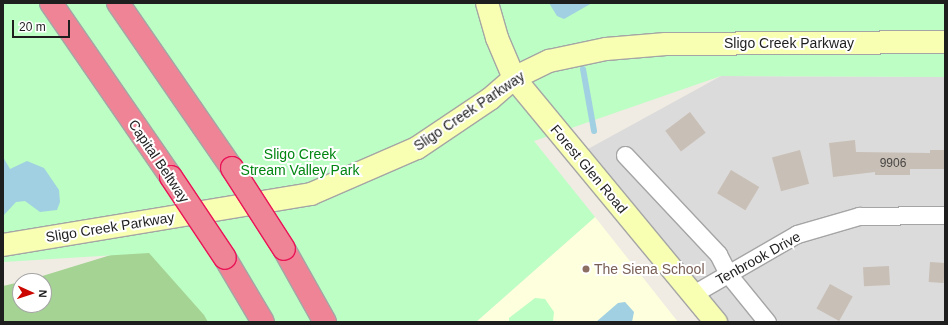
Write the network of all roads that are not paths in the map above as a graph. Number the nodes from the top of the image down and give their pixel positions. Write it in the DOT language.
graph roads {
  1 [pos="51,3"];
  2 [pos="118,3"];
  3 [pos="487,3"];
  4 [pos="945,42"];
  5 [pos="514,78"];
  6 [pos="625,155"];
  7 [pos="945,215"];
  8 [pos="3,245"];
  9 [pos="728,274"];
  10 [pos="693,294"];
  11 [pos="263,322"];
  12 [pos="325,322"];
  13 [pos="716,322"];
  14 [pos="767,322"];
  1 -- 11 [label="highway, Capital Beltway, bridge"];
  2 -- 12 [label="highway, bridge"];
  3 -- 5 [label="street, Forest Glen Road"];
  4 -- 5 [label="street, Sligo Creek Parkway"];
  5 -- 8 [label="street, Sligo Creek Parkway"];
  5 -- 10 [label="street, Forest Glen Road"];
  6 -- 9 [label="street"];
  7 -- 9 [label="street, Tenbrook Drive"];
  9 -- 10 [label="street, Tenbrook Drive"];
  9 -- 14 [label="street"];
  10 -- 13 [label="street, Forest Glen Road"];
}
